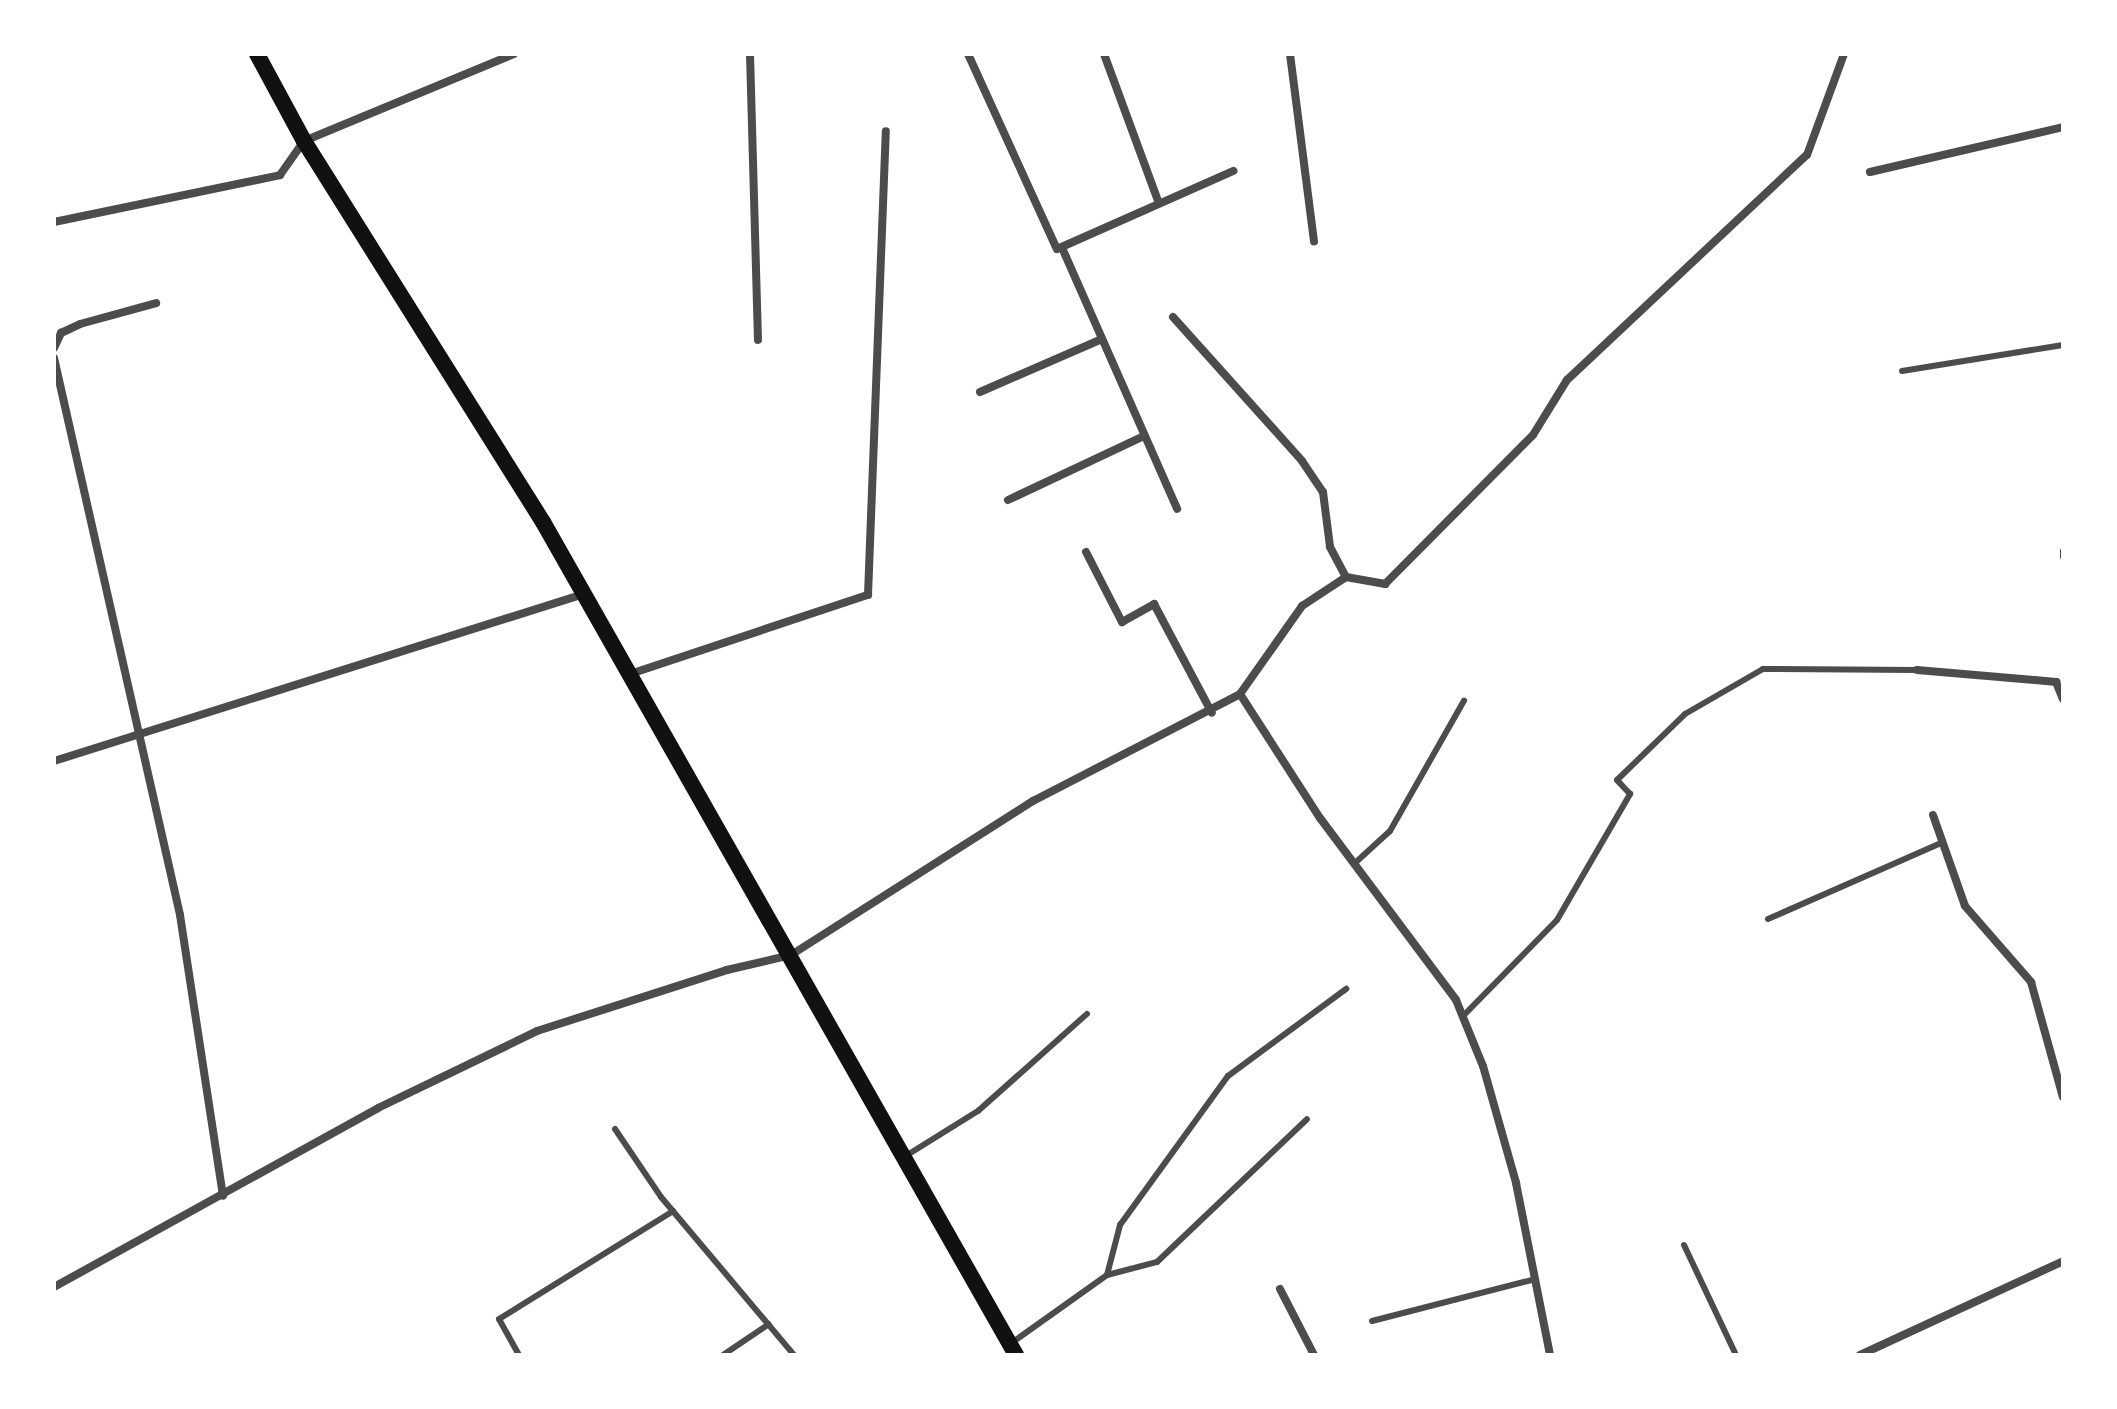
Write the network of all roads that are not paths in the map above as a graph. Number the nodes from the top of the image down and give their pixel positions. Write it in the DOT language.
graph roads {
  1 [pos="257,54"];
  2 [pos="514,54"];
  3 [pos="750,54"];
  4 [pos="968,54"];
  5 [pos="1104,54"];
  6 [pos="1290,54"];
  7 [pos="1844,54"];
  8 [pos="2063,127"];
  9 [pos="886,131"];
  10 [pos="304,141"];
  11 [pos="1233,171"];
  12 [pos="1870,172"];
  13 [pos="1158,201"];
  14 [pos="54,222"];
  15 [pos="1314,241"];
  16 [pos="1063,250"];
  17 [pos="156,303"];
  18 [pos="1173,317"];
  19 [pos="1102,339"];
  20 [pos="758,340"];
  21 [pos="2063,345"];
  22 [pos="54,348"];
  23 [pos="54,358"];
  24 [pos="1902,371"];
  25 [pos="980,392"];
  26 [pos="1144,436"];
  27 [pos="1008,500"];
  28 [pos="1177,509"];
  29 [pos="1086,552"];
  30 [pos="1346,577"];
  31 [pos="585,593"];
  32 [pos="1917,670"];
  33 [pos="630,674"];
  34 [pos="2060,681"];
  35 [pos="1240,694"];
  36 [pos="2063,699"];
  37 [pos="1464,701"];
  38 [pos="1212,713"];
  39 [pos="140,733"];
  40 [pos="54,761"];
  41 [pos="1933,815"];
  42 [pos="1941,843"];
  43 [pos="1355,863"];
  44 [pos="1768,919"];
  45 [pos="791,955"];
  46 [pos="1346,989"];
  47 [pos="1087,1014"];
  48 [pos="1463,1016"];
  49 [pos="2063,1097"];
  50 [pos="1307,1119"];
  51 [pos="615,1129"];
  52 [pos="904,1157"];
  53 [pos="223,1196"];
  54 [pos="673,1211"];
  55 [pos="1684,1245"];
  56 [pos="2063,1261"];
  57 [pos="1107,1275"];
  58 [pos="1535,1279"];
  59 [pos="54,1287"];
  60 [pos="1280,1289"];
  61 [pos="1372,1321"];
  62 [pos="769,1324"];
  63 [pos="1013,1350"];
  64 [pos="519,1355"];
  65 [pos="723,1355"];
  66 [pos="794,1355"];
  67 [pos="1314,1355"];
  68 [pos="1550,1355"];
  69 [pos="1736,1355"];
  70 [pos="1860,1355"];
  1 -- 10 [label="main road"];
  2 -- 10 [label="street"];
  3 -- 20 [label="street"];
  4 -- 16 [label="street"];
  5 -- 13 [label="street"];
  6 -- 15 [label="street"];
  7 -- 30 [label="street"];
  8 -- 12 [label="street"];
  9 -- 33 [label="street"];
  10 -- 14 [label="street"];
  10 -- 31 [label="main road"];
  11 -- 13 [label="street"];
  13 -- 16 [label="street"];
  16 -- 19 [label="street"];
  17 -- 22 [label="street"];
  18 -- 30 [label="street"];
  19 -- 25 [label="street"];
  19 -- 26 [label="street"];
  21 -- 24 [label="lane"];
  23 -- 39 [label="street"];
  26 -- 27 [label="street"];
  26 -- 28 [label="street"];
  29 -- 38 [label="street"];
  30 -- 35 [label="street"];
  31 -- 33 [label="main road"];
  31 -- 39 [label="street"];
  32 -- 34 [label="street"];
  32 -- 48 [label="lane"];
  33 -- 45 [label="main road"];
  34 -- 36 [label="street"];
  35 -- 38 [label="street"];
  35 -- 43 [label="street"];
  37 -- 43 [label="lane"];
  38 -- 45 [label="street"];
  39 -- 40 [label="street"];
  39 -- 53 [label="street"];
  41 -- 42 [label="street"];
  42 -- 44 [label="lane"];
  42 -- 49 [label="street"];
  43 -- 48 [label="street"];
  45 -- 52 [label="main road"];
  45 -- 53 [label="street"];
  46 -- 57 [label="lane"];
  47 -- 52 [label="lane"];
  48 -- 58 [label="street"];
  50 -- 57 [label="lane"];
  51 -- 54 [label="lane"];
  52 -- 63 [label="main road"];
  53 -- 59 [label="street"];
  54 -- 62 [label="lane"];
  54 -- 64 [label="lane"];
  55 -- 69 [label="lane"];
  56 -- 70 [label="street"];
  57 -- 63 [label="lane"];
  58 -- 61 [label="lane"];
  58 -- 68 [label="street"];
  60 -- 67 [label="street"];
  62 -- 65 [label="lane"];
  62 -- 66 [label="lane"];
}
